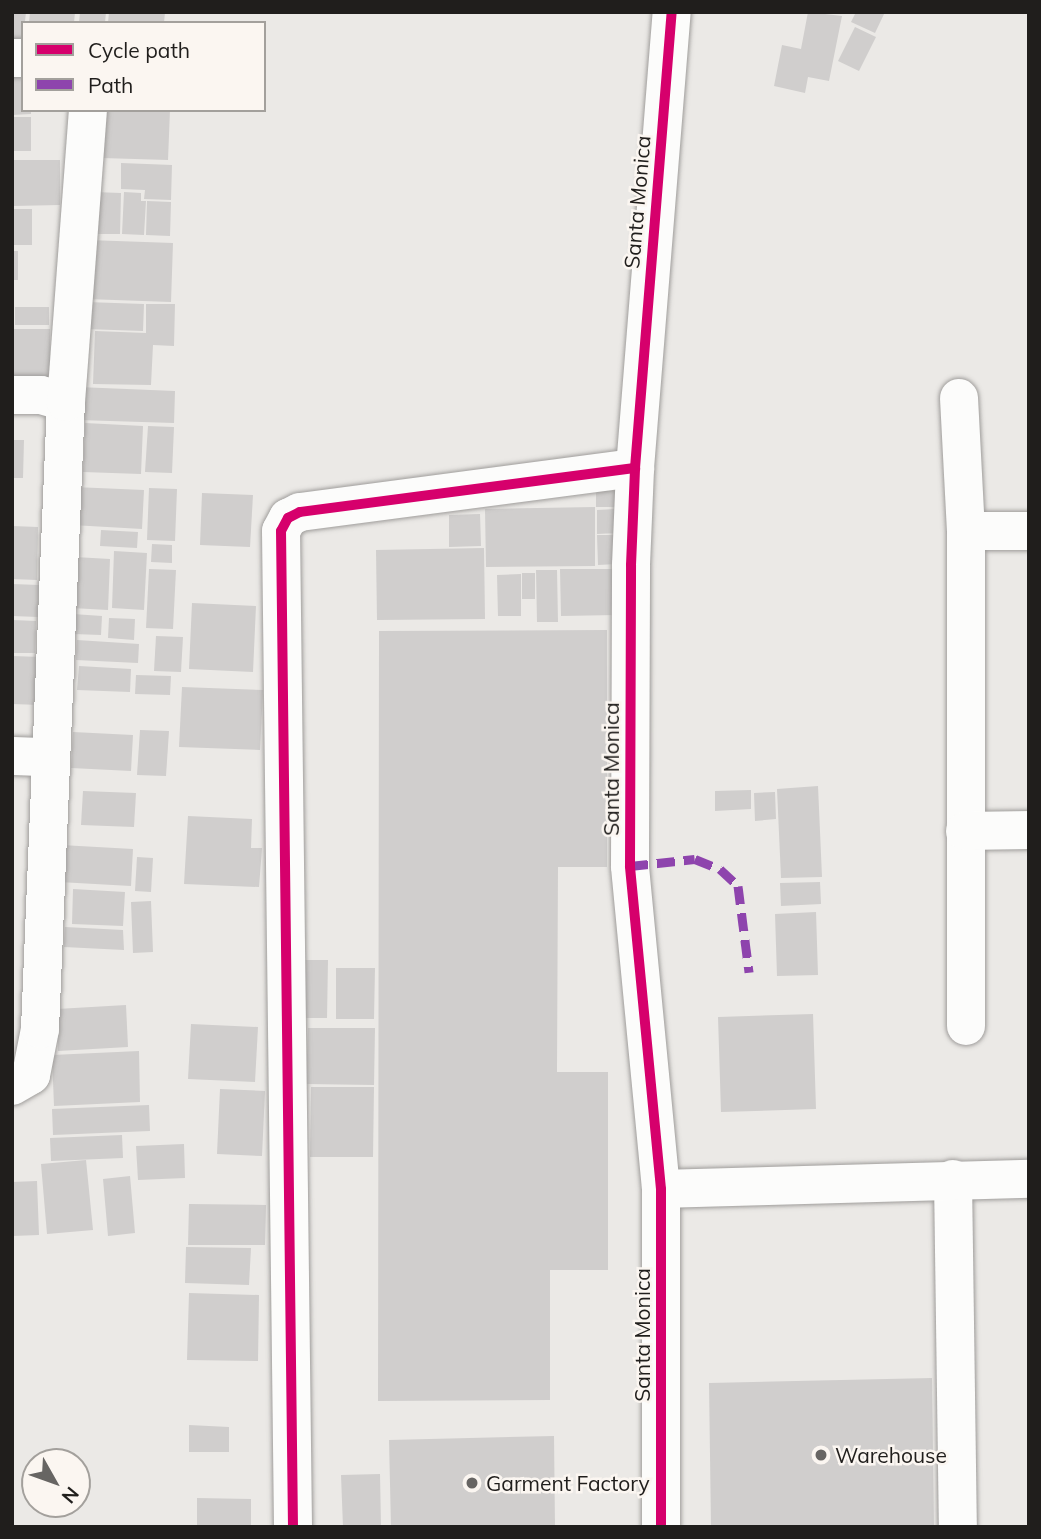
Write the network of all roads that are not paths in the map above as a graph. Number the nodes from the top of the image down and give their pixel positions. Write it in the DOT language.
graph roads {
  1 [pos="672,12"];
  2 [pos="88,112"];
  3 [pos="12,395"];
  4 [pos="959,398"];
  5 [pos="66,402"];
  6 [pos="635,468"];
  7 [pos="967,531"];
  8 [pos="1029,531"];
  9 [pos="31,756"];
  10 [pos="1029,830"];
  11 [pos="965,831"];
  12 [pos="966,1026"];
  13 [pos="12,1086"];
  14 [pos="953,1179"];
  15 [pos="1029,1179"];
  16 [pos="661,1189"];
  17 [pos="293,1527"];
  18 [pos="661,1527"];
  19 [pos="958,1527"];
  1 -- 6 [label="street, Santa Monica"];
  2 -- 5 [label="street"];
  3 -- 5 [label="street"];
  4 -- 7 [label="street"];
  5 -- 9 [label="street"];
  6 -- 16 [label="street, Santa Monica"];
  6 -- 17 [label="street"];
  7 -- 8 [label="street"];
  7 -- 11 [label="street"];
  9 -- 13 [label="street"];
  10 -- 11 [label="street"];
  11 -- 12 [label="street"];
  14 -- 15 [label="street"];
  14 -- 16 [label="street"];
  14 -- 19 [label="street"];
  16 -- 18 [label="street, Santa Monica"];
}
